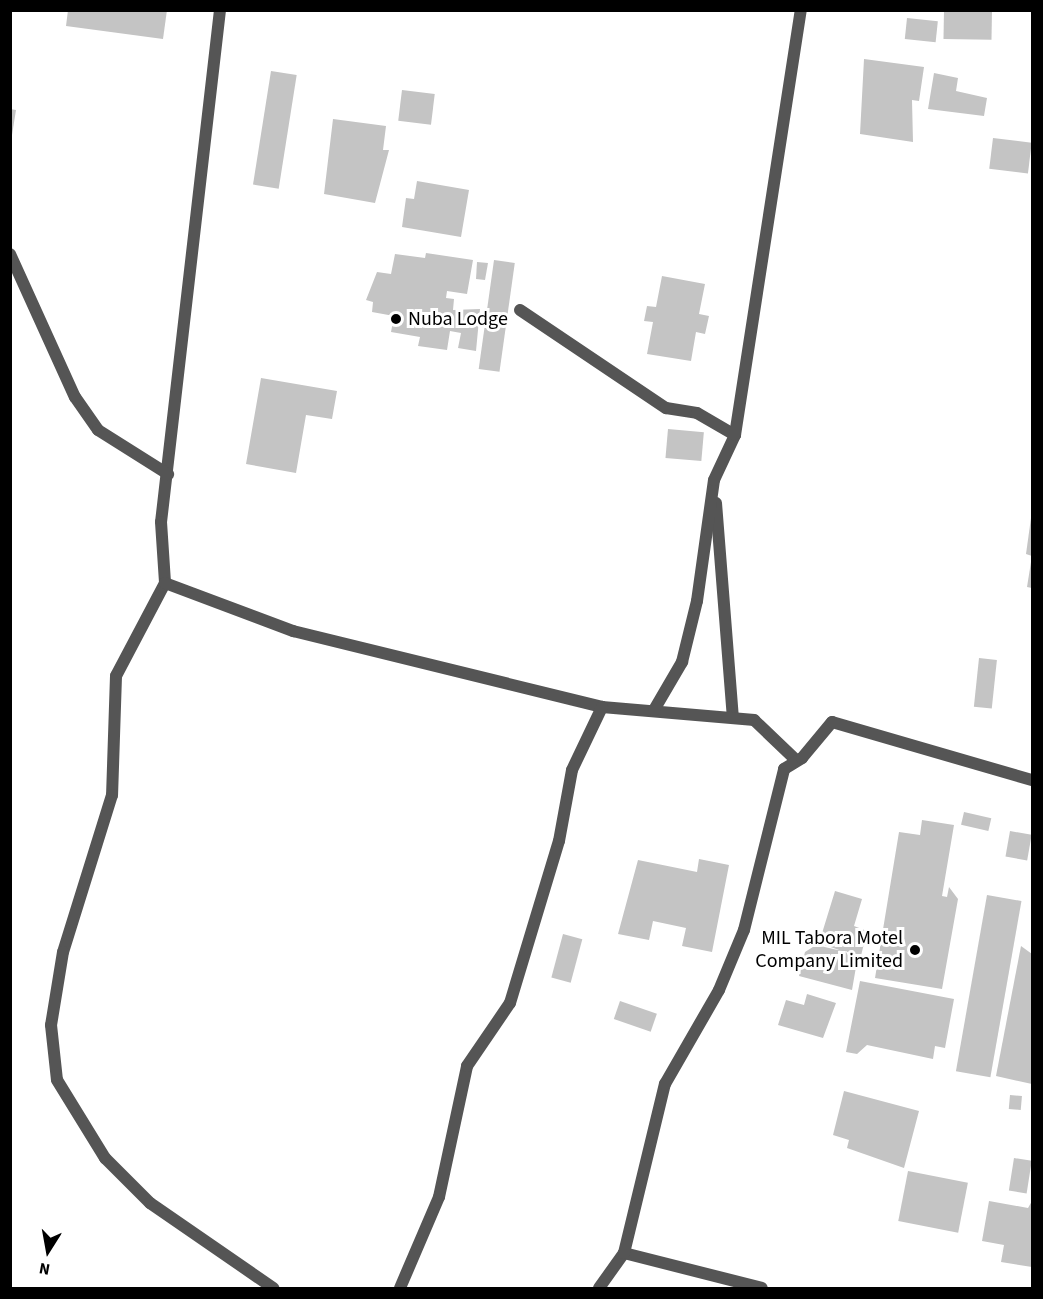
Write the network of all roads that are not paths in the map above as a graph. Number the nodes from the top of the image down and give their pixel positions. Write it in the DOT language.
graph roads {
  1 [pos="220,10"];
  2 [pos="801,10"];
  3 [pos="10,254"];
  4 [pos="520,309"];
  5 [pos="735,435"];
  6 [pos="168,474"];
  7 [pos="714,480"];
  8 [pos="165,583"];
  9 [pos="602,707"];
  10 [pos="654,710"];
  11 [pos="733,717"];
  12 [pos="795,759"];
  13 [pos="1032,780"];
  14 [pos="624,1253"];
  15 [pos="273,1288"];
  16 [pos="400,1288"];
  17 [pos="599,1288"];
  18 [pos="762,1288"];
  1 -- 6 [label="street"];
  2 -- 5 [label="street"];
  3 -- 6 [label="street"];
  4 -- 5 [label="street"];
  5 -- 7 [label="street"];
  6 -- 8 [label="street"];
  7 -- 10 [label="street"];
  7 -- 11 [label="street"];
  8 -- 9 [label="street"];
  8 -- 15 [label="street"];
  9 -- 10 [label="street"];
  9 -- 16 [label="street"];
  10 -- 11 [label="street"];
  11 -- 12 [label="street"];
  12 -- 13 [label="street"];
  12 -- 14 [label="street"];
  14 -- 17 [label="street"];
  14 -- 18 [label="street"];
}
